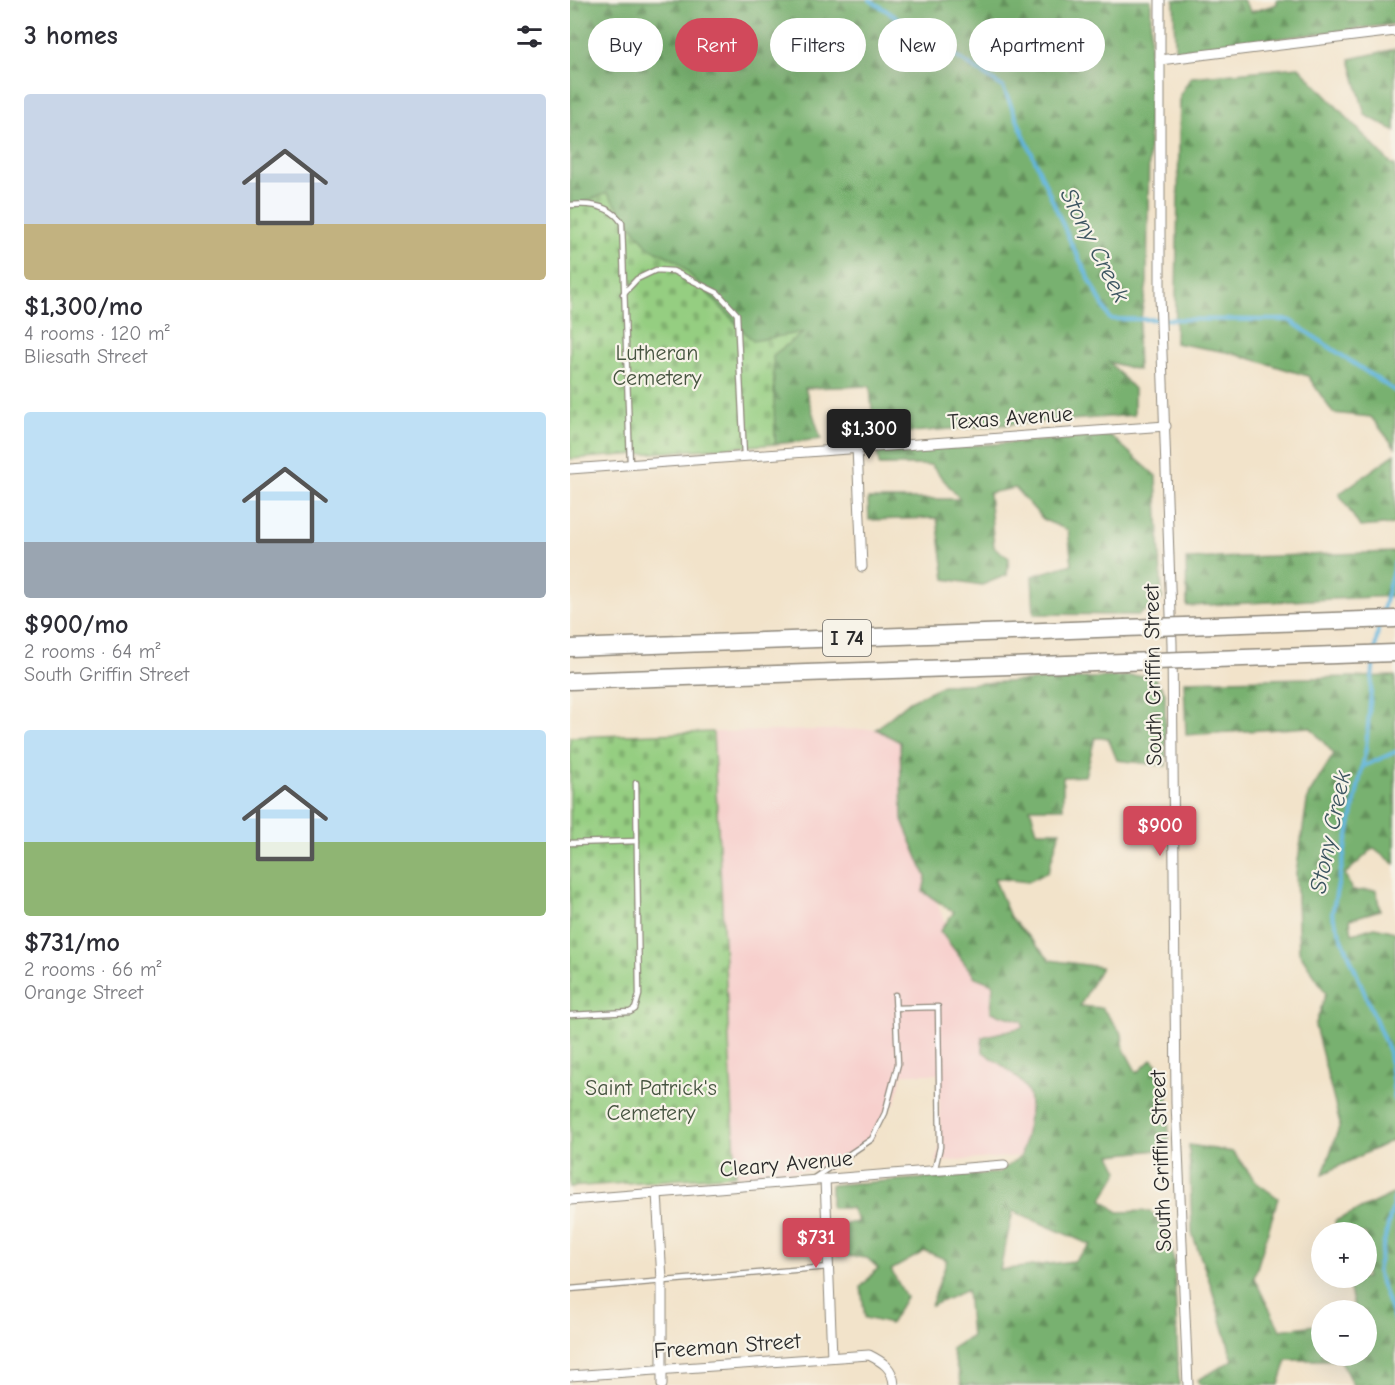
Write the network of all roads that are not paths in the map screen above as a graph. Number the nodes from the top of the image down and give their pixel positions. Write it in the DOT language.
graph roads {
  1 [pos="1160,0"];
  2 [pos="1395,31"];
  3 [pos="1160,60"];
  4 [pos="570,205"];
  5 [pos="623,294"];
  6 [pos="1166,426"];
  7 [pos="857,447"];
  8 [pos="744,456"];
  9 [pos="630,466"];
  10 [pos="570,469"];
  11 [pos="862,567"];
  12 [pos="1395,619"];
  13 [pos="570,642"];
  14 [pos="644,645"];
  15 [pos="570,648"];
  16 [pos="1395,653"];
  17 [pos="570,681"];
  18 [pos="636,783"];
  19 [pos="637,842"];
  20 [pos="570,843"];
  21 [pos="895,994"];
  22 [pos="896,1008"];
  23 [pos="570,1015"];
  24 [pos="1004,1165"];
  25 [pos="934,1172"];
  26 [pos="825,1179"];
  27 [pos="811,1180"];
  28 [pos="657,1194"];
  29 [pos="570,1200"];
  30 [pos="829,1267"];
  31 [pos="662,1280"];
  32 [pos="570,1289"];
  33 [pos="832,1357"];
  34 [pos="662,1370"];
  35 [pos="570,1376"];
  36 [pos="662,1385"];
  37 [pos="894,1385"];
  38 [pos="1188,1385"];
  1 -- 3 [label="street, South Griffin Street"];
  2 -- 3 [label="street"];
  3 -- 6 [label="street, South Griffin Street"];
  4 -- 5 [label="lane"];
  5 -- 8 [label="lane"];
  5 -- 9 [label="lane"];
  6 -- 7 [label="street, Texas Avenue"];
  6 -- 38 [label="street, South Griffin Street"];
  7 -- 8 [label="street, Texas Avenue"];
  7 -- 11 [label="street"];
  8 -- 9 [label="street, Texas Avenue"];
  9 -- 10 [label="street, Texas Avenue"];
  12 -- 14 [label="highway, I 74, bridge"];
  13 -- 14 [label="highway"];
  14 -- 15 [label="highway, I 74"];
  16 -- 17 [label="highway, I 74, bridge"];
  18 -- 19 [label="lane"];
  19 -- 20 [label="lane"];
  19 -- 23 [label="lane"];
  21 -- 22 [label="lane"];
  22 -- 25 [label="lane"];
  22 -- 27 [label="lane"];
  24 -- 25 [label="street, Cleary Avenue"];
  25 -- 26 [label="street, Cleary Avenue"];
  26 -- 27 [label="street, Cleary Avenue"];
  26 -- 30 [label="street"];
  27 -- 28 [label="street, Cleary Avenue"];
  28 -- 29 [label="street, Cleary Avenue"];
  28 -- 31 [label="street"];
  30 -- 31 [label="lane"];
  30 -- 33 [label="street"];
  31 -- 32 [label="lane"];
  31 -- 34 [label="street"];
  33 -- 34 [label="street, Freeman Street"];
  33 -- 37 [label="street, Freeman Street"];
  34 -- 35 [label="street, Freeman Street"];
  34 -- 36 [label="street"];
}
